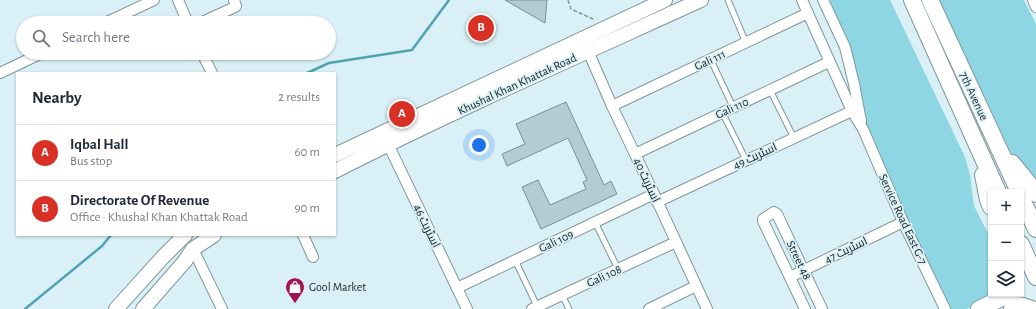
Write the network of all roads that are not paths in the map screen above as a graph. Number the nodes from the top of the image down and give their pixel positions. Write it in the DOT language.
graph roads {
  1 [pos="154,0"];
  2 [pos="178,0"];
  3 [pos="234,0"];
  4 [pos="665,0"];
  5 [pos="701,0"];
  6 [pos="728,0"];
  7 [pos="802,0"];
  8 [pos="823,0"];
  9 [pos="912,0"];
  10 [pos="930,0"];
  11 [pos="808,13"];
  12 [pos="120,16"];
  13 [pos="185,16"];
  14 [pos="215,16"];
  15 [pos="746,43"];
  16 [pos="588,51"];
  17 [pos="27,60"];
  18 [pos="206,60"];
  19 [pos="711,60"];
  20 [pos="829,62"];
  21 [pos="212,72"];
  22 [pos="0,73"];
  23 [pos="523,74"];
  24 [pos="770,90"];
  25 [pos="612,106"];
  26 [pos="733,107"];
  27 [pos="852,111"];
  28 [pos="722,112"];
  29 [pos="862,129"];
  30 [pos="794,138"];
  31 [pos="996,143"];
  32 [pos="388,144"];
  33 [pos="976,144"];
  34 [pos="635,154"];
  35 [pos="336,155"];
  36 [pos="746,160"];
  37 [pos="336,170"];
  38 [pos="997,189"];
  39 [pos="1018,189"];
  40 [pos="1036,194"];
  41 [pos="656,198"];
  42 [pos="988,200"];
  43 [pos="1024,204"];
  44 [pos="595,222"];
  45 [pos="903,222"];
  46 [pos="1036,230"];
  47 [pos="184,236"];
  48 [pos="212,236"];
  49 [pos="303,236"];
  50 [pos="676,242"];
  51 [pos="193,249"];
  52 [pos="1024,251"];
  53 [pos="313,257"];
  54 [pos="515,260"];
  55 [pos="618,269"];
  56 [pos="804,270"];
  57 [pos="790,277"];
  58 [pos="1036,277"];
  59 [pos="696,286"];
  60 [pos="457,288"];
  61 [pos="562,295"];
  62 [pos="1004,297"];
  63 [pos="462,308"];
  64 [pos="535,308"];
  65 [pos="116,309"];
  66 [pos="143,309"];
  67 [pos="222,309"];
  68 [pos="569,309"];
  69 [pos="650,309"];
  70 [pos="707,309"];
  71 [pos="805,309"];
  72 [pos="822,309"];
  73 [pos="945,309"];
  74 [pos="979,309"];
  75 [pos="1012,309"];
  76 [pos="1032,309"];
  1 -- 12 [label="street"];
  2 -- 13 [label="street"];
  3 -- 14 [label="street"];
  4 -- 23 [label="street, Khushal Khan Khattak Road"];
  5 -- 16 [label="street, Khushal Khan Khattak Road"];
  6 -- 15 [label="lane"];
  7 -- 11 [label="street, Service Road East G-7"];
  8 -- 29 [label="street, Service Road East G-7"];
  9 -- 33 [label="main road, 7th Avenue"];
  10 -- 31 [label="main road, 7th Avenue"];
  11 -- 15 [label="street, Gali 111"];
  11 -- 20 [label="street, Service Road East G-7"];
  15 -- 19 [label="street, Gali 111"];
  16 -- 23 [label="street, Khushal Khan Khattak Road"];
  16 -- 25 [label="street, اسٹریٹ 40"];
  17 -- 22 [label="street"];
  18 -- 21 [label="street"];
  19 -- 25 [label="street, Gali 111"];
  19 -- 26 [label="lane"];
  20 -- 24 [label="street, Gali 110"];
  20 -- 27 [label="street, Service Road East G-7"];
  23 -- 32 [label="street, Khushal Khan Khattak Road"];
  23 -- 35 [label="street, Khushal Khan Khattak Road"];
  24 -- 26 [label="street, Gali 110"];
  24 -- 30 [label="lane"];
  25 -- 34 [label="street, اسٹریٹ 40"];
  26 -- 28 [label="street, Gali 110"];
  27 -- 29 [label="street, Service Road East G-7"];
  27 -- 30 [label="street, اسٹریٹ 49"];
  28 -- 34 [label="street, Gali 110"];
  28 -- 36 [label="lane"];
  29 -- 45 [label="street, Service Road East G-7"];
  30 -- 36 [label="street, اسٹریٹ 49"];
  31 -- 39 [label="main road, 7th Avenue"];
  31 -- 40 [label="main road"];
  32 -- 37 [label="street, Khushal Khan Khattak Road"];
  32 -- 60 [label="street, اسٹریٹ 46"];
  33 -- 38 [label="main road, 7th Avenue"];
  33 -- 42 [label="main road"];
  34 -- 41 [label="street, اسٹریٹ 40"];
  36 -- 41 [label="street, اسٹریٹ 49"];
  41 -- 44 [label="street, Gali 109"];
  41 -- 50 [label="street, اسٹریٹ 40"];
  43 -- 46 [label="main road"];
  44 -- 54 [label="street, Gali 109"];
  44 -- 55 [label="lane"];
  45 -- 56 [label="street, اسٹریٹ 47"];
  45 -- 73 [label="street, Service Road East G-7"];
  47 -- 65 [label="street"];
  48 -- 51 [label="street"];
  49 -- 53 [label="street"];
  50 -- 55 [label="street, Gali 108"];
  50 -- 59 [label="street, اسٹریٹ 40"];
  51 -- 66 [label="street"];
  51 -- 67 [label="street"];
  52 -- 58 [label="main road"];
  54 -- 60 [label="street, Gali 109"];
  54 -- 64 [label="lane"];
  55 -- 61 [label="street, Gali 108"];
  56 -- 57 [label="street, اسٹریٹ 47"];
  56 -- 57 [label="street, Street 48"];
  56 -- 72 [label="street, Street 48"];
  57 -- 71 [label="street, Street 48"];
  59 -- 69 [label="street"];
  59 -- 70 [label="street, اسٹریٹ 40"];
  60 -- 63 [label="street, اسٹریٹ 46"];
  61 -- 64 [label="street, Gali 108"];
  61 -- 68 [label="lane"];
  62 -- 74 [label="main road"];
  75 -- 76 [label="main road"];
}
